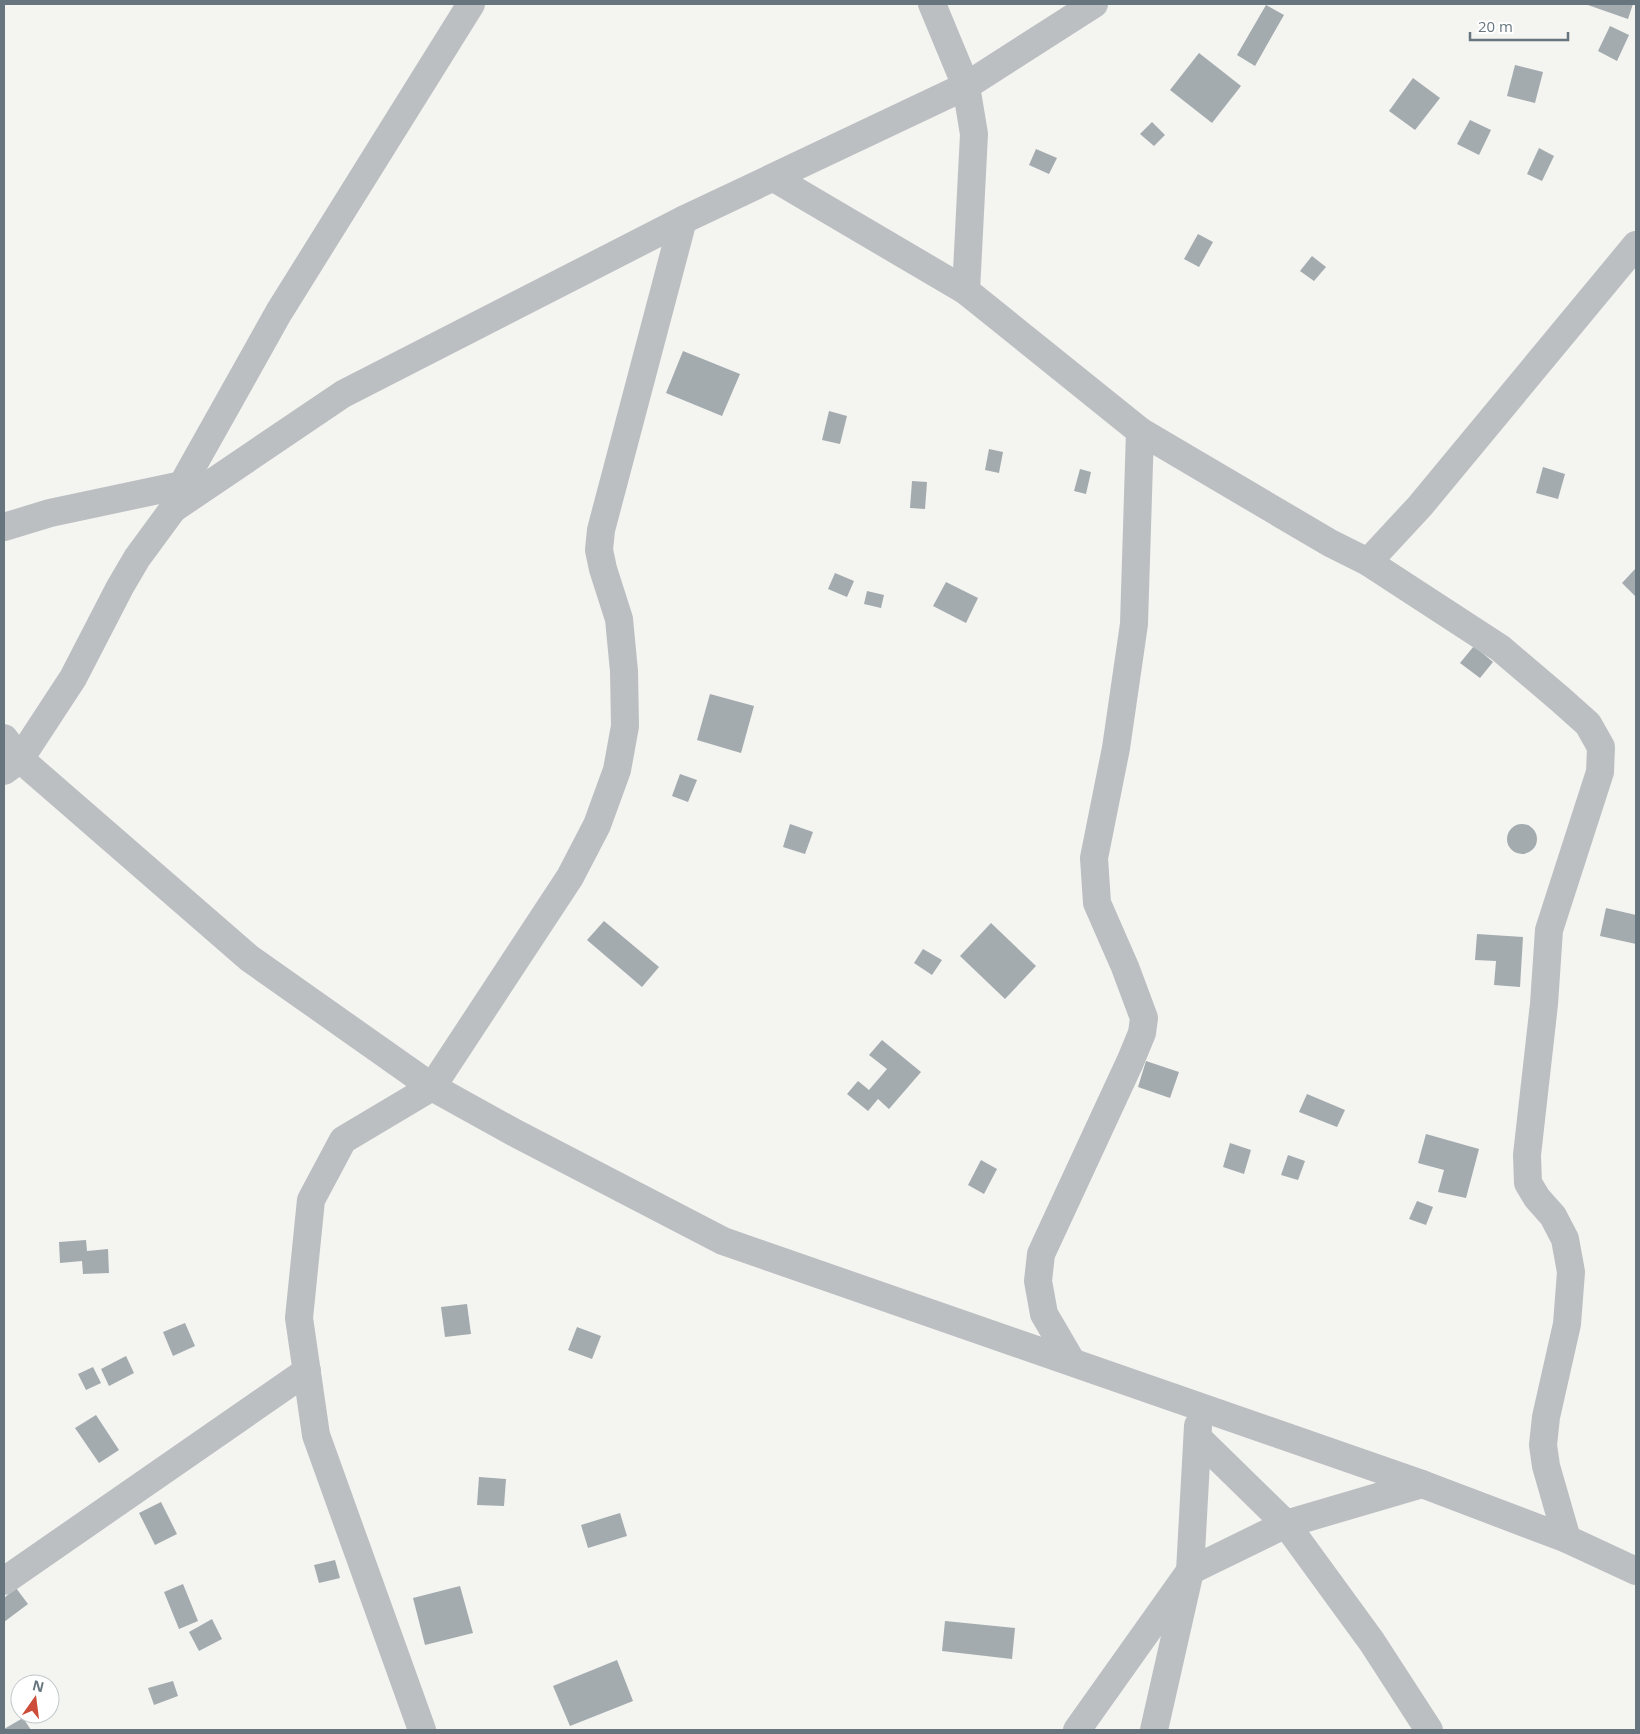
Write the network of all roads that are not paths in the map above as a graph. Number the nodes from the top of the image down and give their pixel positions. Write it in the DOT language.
graph roads {
  1 [pos="472,4"];
  2 [pos="932,4"];
  3 [pos="1094,4"];
  4 [pos="966,86"];
  5 [pos="774,178"];
  6 [pos="683,220"];
  7 [pos="1636,245"];
  8 [pos="966,291"];
  9 [pos="1140,431"];
  10 [pos="178,497"];
  11 [pos="4,527"];
  12 [pos="1368,562"];
  13 [pos="9,756"];
  14 [pos="432,1088"];
  15 [pos="1072,1362"];
  16 [pos="307,1371"];
  17 [pos="1200,1407"];
  18 [pos="1198,1438"];
  19 [pos="1422,1484"];
  20 [pos="1286,1524"];
  21 [pos="1567,1539"];
  22 [pos="1190,1571"];
  23 [pos="1636,1571"];
  24 [pos="4,1581"];
  25 [pos="422,1730"];
  26 [pos="1077,1730"];
  27 [pos="1154,1730"];
  28 [pos="1429,1730"];
  1 -- 10 [label="street"];
  2 -- 4 [label="street"];
  3 -- 4 [label="street"];
  4 -- 5 [label="street"];
  4 -- 8 [label="street"];
  5 -- 6 [label="street"];
  5 -- 8 [label="street"];
  6 -- 10 [label="street"];
  6 -- 14 [label="street"];
  7 -- 12 [label="street"];
  8 -- 9 [label="street"];
  9 -- 12 [label="street"];
  9 -- 15 [label="street"];
  10 -- 11 [label="street"];
  10 -- 13 [label="street"];
  12 -- 21 [label="street"];
  13 -- 14 [label="street"];
  14 -- 15 [label="street"];
  14 -- 16 [label="street"];
  15 -- 17 [label="street"];
  16 -- 24 [label="street"];
  16 -- 25 [label="street"];
  17 -- 18 [label="street"];
  17 -- 19 [label="street"];
  18 -- 20 [label="street"];
  18 -- 22 [label="street"];
  19 -- 20 [label="street"];
  19 -- 21 [label="street"];
  20 -- 22 [label="street"];
  20 -- 28 [label="street"];
  21 -- 23 [label="street"];
  22 -- 26 [label="street"];
  22 -- 27 [label="street"];
}
